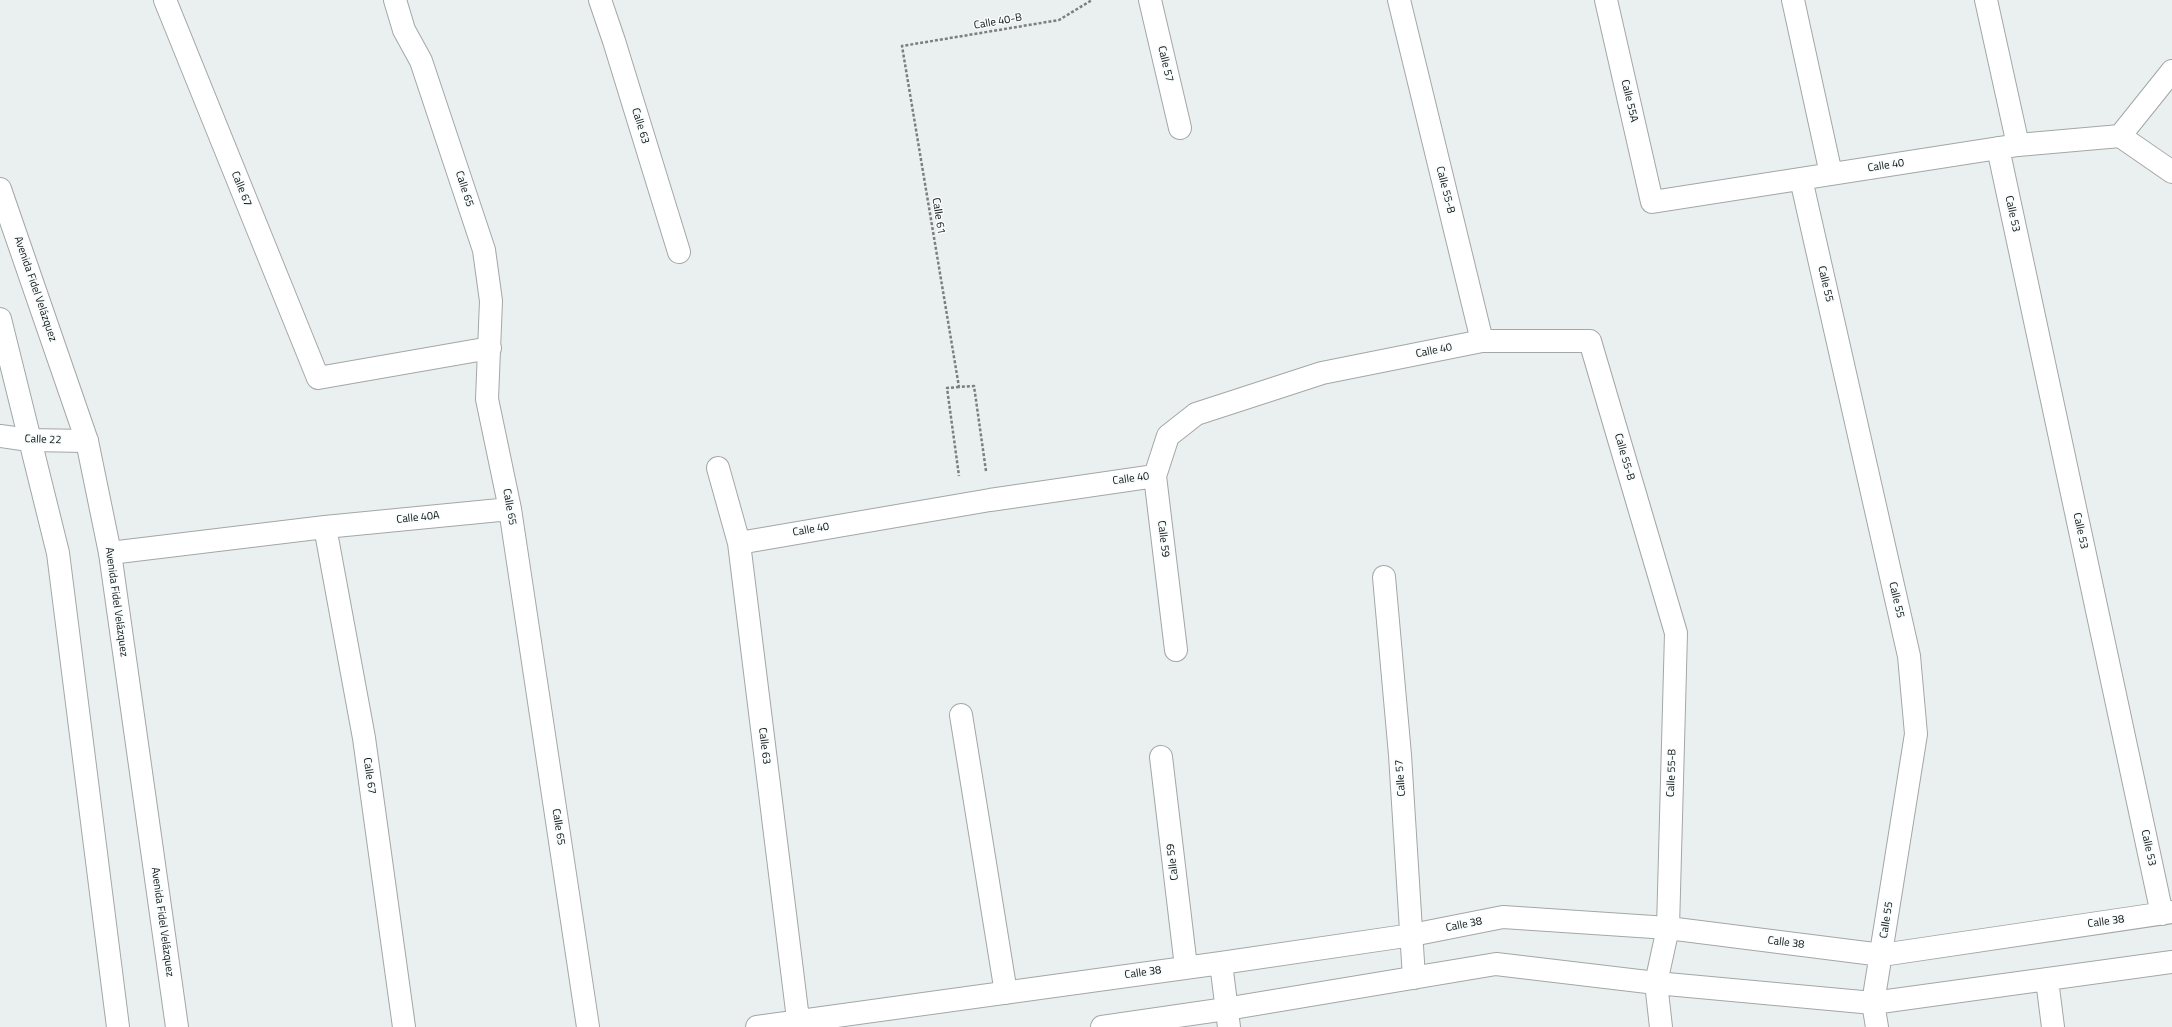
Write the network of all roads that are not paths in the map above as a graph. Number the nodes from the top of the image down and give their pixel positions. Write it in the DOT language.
graph roads {
  1 [pos="165,0"];
  2 [pos="394,0"];
  3 [pos="600,0"];
  4 [pos="1150,0"];
  5 [pos="1399,0"];
  6 [pos="1606,0"];
  7 [pos="1793,0"];
  8 [pos="1986,0"];
  9 [pos="2172,71"];
  10 [pos="1180,128"];
  11 [pos="2120,136"];
  12 [pos="2008,146"];
  13 [pos="2172,172"];
  14 [pos="1831,174"];
  15 [pos="1801,179"];
  16 [pos="0,189"];
  17 [pos="1652,202"];
  18 [pos="679,252"];
  19 [pos="0,319"];
  20 [pos="1482,341"];
  21 [pos="490,348"];
  22 [pos="0,436"];
  23 [pos="29,440"];
  24 [pos="87,441"];
  25 [pos="718,468"];
  26 [pos="1155,476"];
  27 [pos="510,509"];
  28 [pos="325,527"];
  29 [pos="739,543"];
  30 [pos="110,553"];
  31 [pos="1384,577"];
  32 [pos="1176,650"];
  33 [pos="961,715"];
  34 [pos="1161,757"];
  35 [pos="2167,913"];
  36 [pos="1668,928"];
  37 [pos="1412,935"];
  38 [pos="1882,955"];
  39 [pos="2172,962"];
  40 [pos="1221,963"];
  41 [pos="1186,967"];
  42 [pos="1414,978"];
  43 [pos="2047,980"];
  44 [pos="1656,983"];
  45 [pos="1006,993"];
  46 [pos="1874,1003"];
  47 [pos="1228,1018"];
  48 [pos="836,1022"];
  49 [pos="799,1024"];
  50 [pos="118,1027"];
  51 [pos="177,1027"];
  52 [pos="404,1027"];
  53 [pos="588,1027"];
  54 [pos="757,1027"];
  55 [pos="1102,1027"];
  56 [pos="1661,1027"];
  57 [pos="1877,1027"];
  58 [pos="2053,1027"];
  1 -- 21 [label="street, Calle 67"];
  2 -- 21 [label="street, Calle 65"];
  3 -- 18 [label="street, Calle 63"];
  4 -- 10 [label="street, Calle 57"];
  5 -- 20 [label="street, Calle 55-B"];
  6 -- 17 [label="street, Calle 55A"];
  7 -- 14 [label="street"];
  8 -- 12 [label="street, Calle 53"];
  9 -- 11 [label="street"];
  11 -- 12 [label="street, Calle 40"];
  11 -- 13 [label="street"];
  12 -- 14 [label="street, Calle 40"];
  12 -- 35 [label="street, Calle 53"];
  14 -- 15 [label="street, Calle 40"];
  15 -- 17 [label="street, Calle 40"];
  15 -- 38 [label="street, Calle 55"];
  16 -- 24 [label="street, Avenida Fidel Velázquez"];
  19 -- 23 [label="street"];
  20 -- 26 [label="street, Calle 40"];
  20 -- 36 [label="street, Calle 55-B"];
  21 -- 27 [label="street, Calle 65"];
  22 -- 23 [label="street, Calle 22"];
  23 -- 24 [label="street, Calle 22"];
  23 -- 50 [label="street"];
  24 -- 30 [label="street, Avenida Fidel Velázquez"];
  25 -- 29 [label="street, Calle 63"];
  26 -- 29 [label="street, Calle 40"];
  26 -- 32 [label="street, Calle 59"];
  27 -- 28 [label="street, Calle 40A"];
  27 -- 53 [label="street, Calle 65"];
  28 -- 30 [label="street, Calle 40A"];
  28 -- 52 [label="street, Calle 67"];
  29 -- 49 [label="street, Calle 63"];
  30 -- 51 [label="street, Avenida Fidel Velázquez"];
  31 -- 37 [label="street, Calle 57"];
  33 -- 45 [label="street"];
  34 -- 41 [label="street, Calle 59"];
  35 -- 38 [label="street, Calle 38"];
  36 -- 37 [label="street, Calle 38"];
  36 -- 38 [label="street, Calle 38"];
  36 -- 44 [label="street, Calle 55-B"];
  37 -- 40 [label="street, Calle 38"];
  37 -- 42 [label="street, Calle 57"];
  38 -- 46 [label="street, Calle 55"];
  39 -- 43 [label="street"];
  40 -- 41 [label="street, Calle 38"];
  40 -- 47 [label="street"];
  41 -- 45 [label="street, Calle 38"];
  42 -- 44 [label="street"];
  42 -- 47 [label="street"];
  43 -- 46 [label="street"];
  43 -- 58 [label="street"];
  44 -- 46 [label="street"];
  44 -- 56 [label="street, Calle 55-B"];
  45 -- 48 [label="street, Calle 38"];
  46 -- 57 [label="street, Calle 55"];
  47 -- 55 [label="street"];
  48 -- 49 [label="street, Calle 38"];
  49 -- 54 [label="street, Calle 38"];
}
